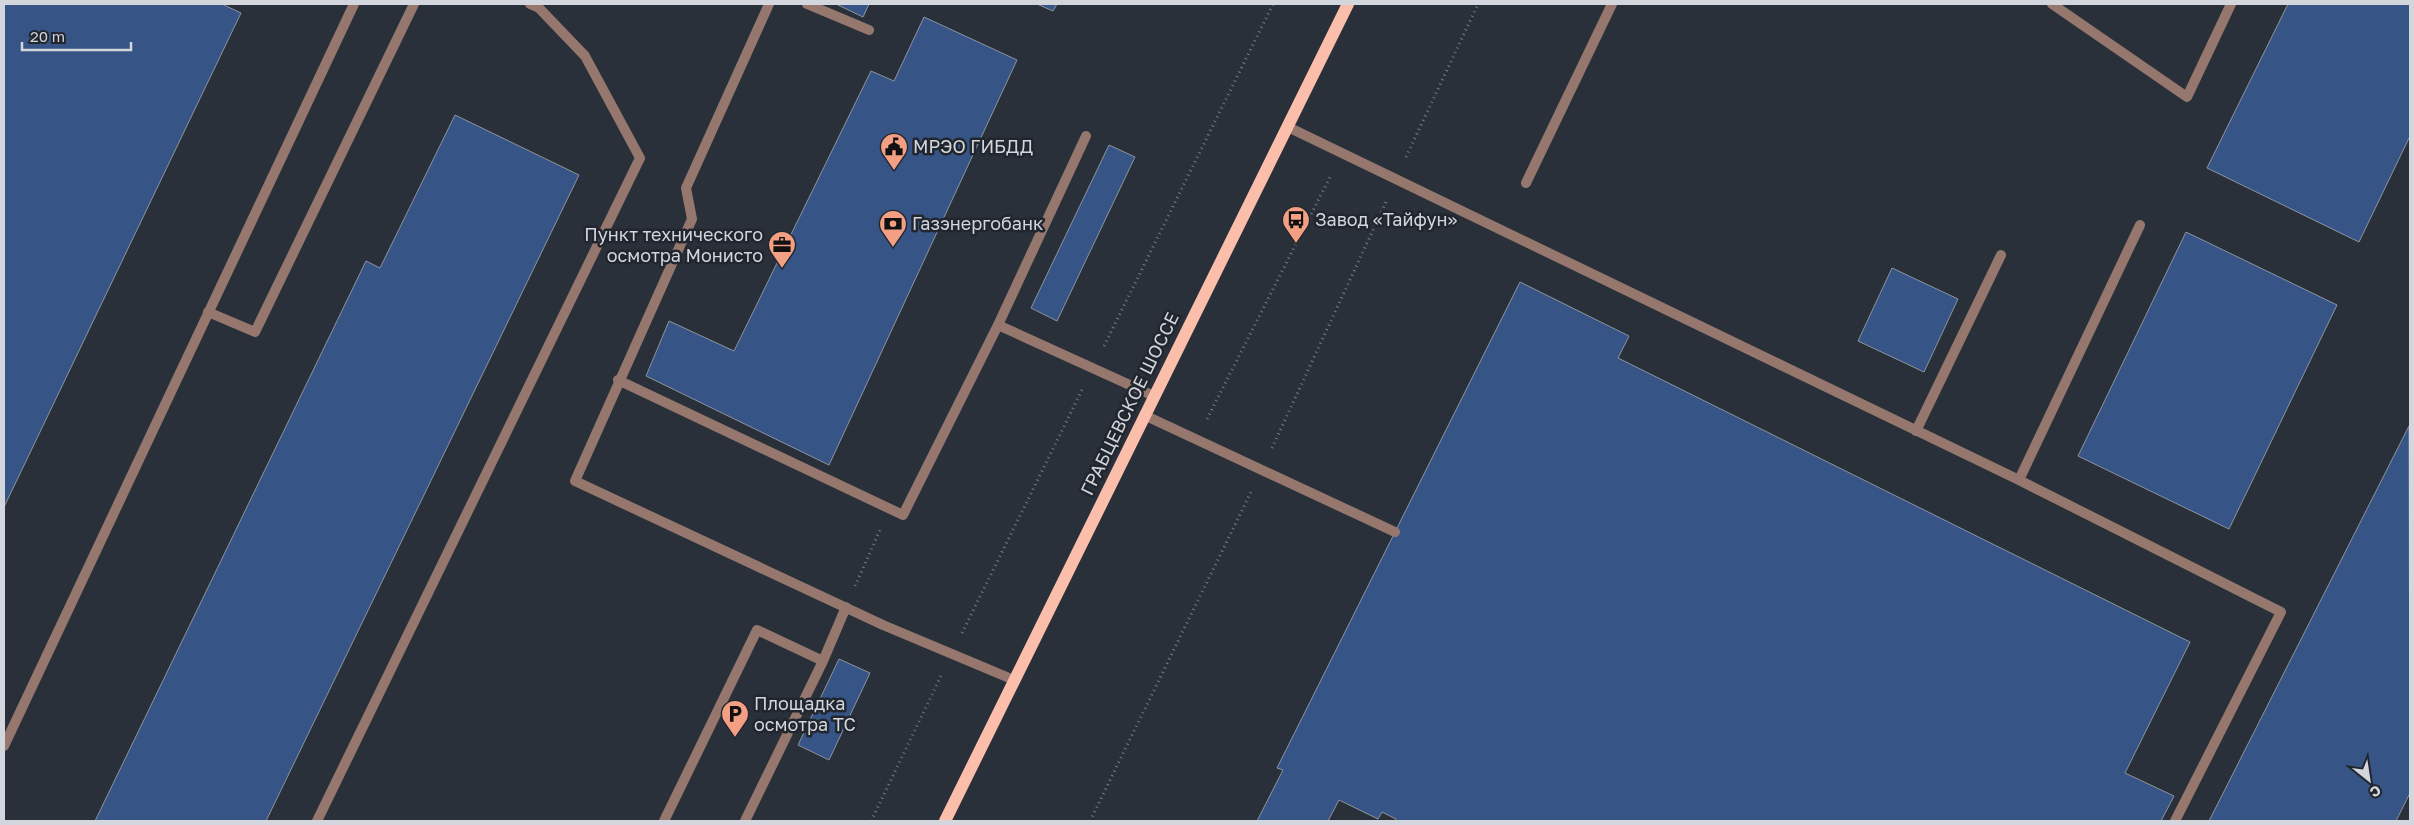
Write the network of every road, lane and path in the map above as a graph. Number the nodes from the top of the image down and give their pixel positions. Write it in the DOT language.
graph roads {
  1 [pos="354,4"];
  2 [pos="414,4"];
  3 [pos="530,4"];
  4 [pos="769,4"];
  5 [pos="807,4"];
  6 [pos="1273,4"];
  7 [pos="1348,4"];
  8 [pos="1478,4"];
  9 [pos="1612,4"];
  10 [pos="2052,4"];
  11 [pos="2231,4"];
  12 [pos="869,30"];
  13 [pos="1288,127"];
  14 [pos="1086,136"];
  15 [pos="1342,153"];
  16 [pos="1396,179"];
  17 [pos="1526,183"];
  18 [pos="2140,225"];
  19 [pos="2001,255"];
  20 [pos="208,312"];
  21 [pos="998,325"];
  22 [pos="1094,367"];
  23 [pos="618,380"];
  24 [pos="1154,396"];
  25 [pos="1144,415"];
  26 [pos="1916,431"];
  27 [pos="1197,440"];
  28 [pos="1261,470"];
  29 [pos="2018,480"];
  30 [pos="890,509"];
  31 [pos="1395,532"];
  32 [pos="846,607"];
  33 [pos="952,654"];
  34 [pos="823,661"];
  35 [pos="1014,680"];
  36 [pos="4,746"];
  37 [pos="317,821"];
  38 [pos="664,821"];
  39 [pos="746,821"];
  40 [pos="872,821"];
  41 [pos="945,821"];
  42 [pos="1090,821"];
  43 [pos="2175,821"];
  1 -- 20 [label="lane"];
  2 -- 20 [label="lane"];
  3 -- 37 [label="lane"];
  4 -- 23 [label="lane"];
  5 -- 12 [label="lane"];
  6 -- 22 [label="path"];
  7 -- 13 [label="main road, ГРАБЦЕВСКОЕ ШОССЕ"];
  8 -- 16 [label="path"];
  9 -- 17 [label="lane"];
  10 -- 11 [label="lane"];
  13 -- 15 [label="lane"];
  13 -- 24 [label="main road, ГРАБЦЕВСКОЕ ШОССЕ"];
  14 -- 21 [label="lane"];
  15 -- 16 [label="lane"];
  15 -- 27 [label="path"];
  16 -- 26 [label="lane"];
  16 -- 28 [label="path"];
  18 -- 29 [label="lane"];
  19 -- 26 [label="lane"];
  20 -- 36 [label="lane"];
  21 -- 22 [label="lane"];
  21 -- 30 [label="lane"];
  22 -- 24 [label="lane"];
  22 -- 33 [label="path"];
  23 -- 30 [label="lane"];
  23 -- 32 [label="lane"];
  24 -- 25 [label="main road, ГРАБЦЕВСКОЕ ШОССЕ"];
  25 -- 27 [label="lane"];
  25 -- 35 [label="main road, ГРАБЦЕВСКОЕ ШОССЕ"];
  26 -- 29 [label="lane"];
  27 -- 28 [label="lane"];
  28 -- 31 [label="lane"];
  28 -- 42 [label="path"];
  29 -- 43 [label="lane"];
  30 -- 32 [label="path"];
  32 -- 33 [label="lane"];
  32 -- 34 [label="lane"];
  33 -- 35 [label="lane"];
  33 -- 40 [label="path"];
  34 -- 38 [label="lane"];
  34 -- 39 [label="lane"];
  35 -- 41 [label="main road, ГРАБЦЕВСКОЕ ШОССЕ"];
}
